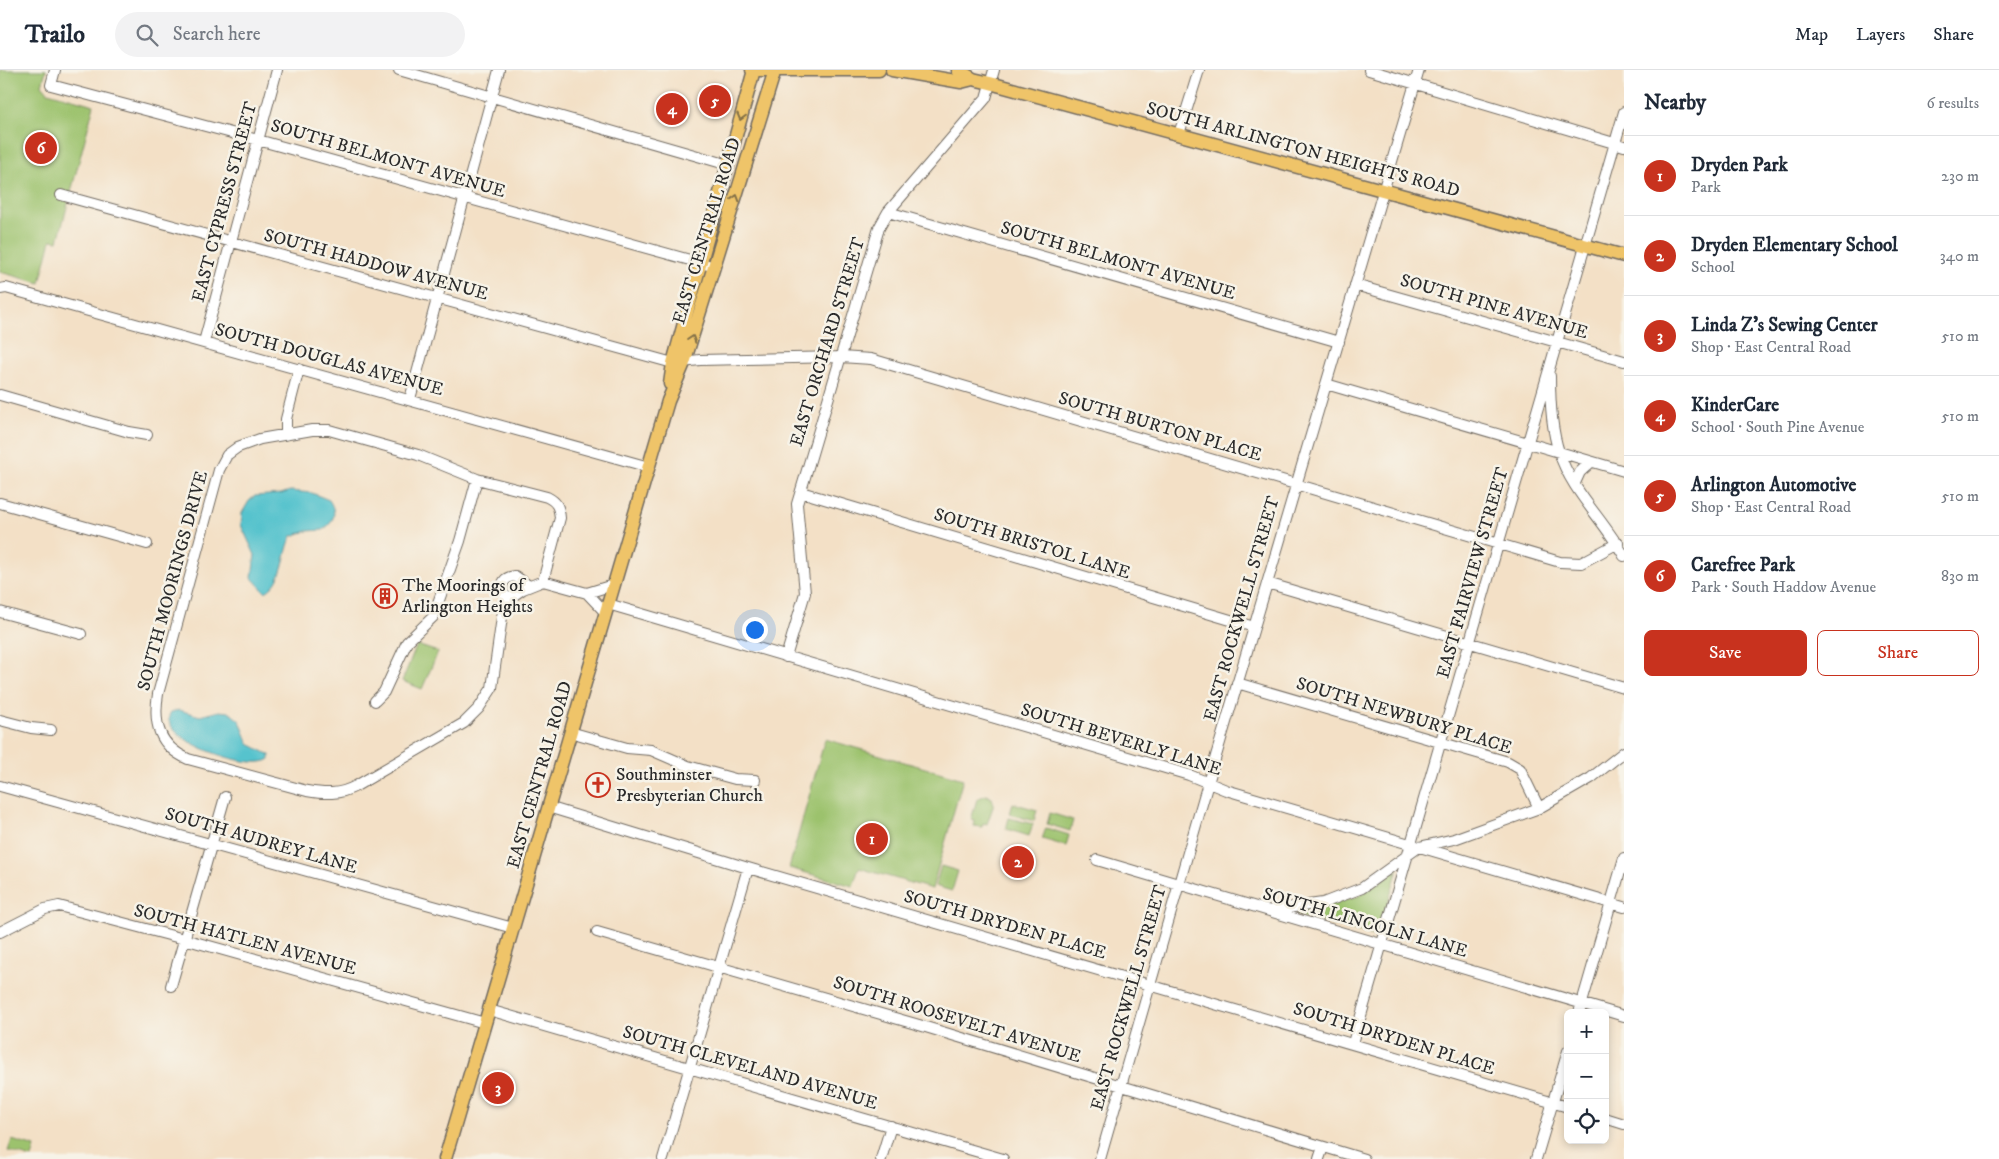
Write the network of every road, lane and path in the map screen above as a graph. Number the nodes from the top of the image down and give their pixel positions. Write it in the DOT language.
graph roads {
  1 [pos="55,70"];
  2 [pos="277,70"];
  3 [pos="399,70"];
  4 [pos="499,70"];
  5 [pos="753,70"];
  6 [pos="879,70"];
  7 [pos="892,70"];
  8 [pos="958,70"];
  9 [pos="994,70"];
  10 [pos="1199,70"];
  11 [pos="1369,70"];
  12 [pos="1419,70"];
  13 [pos="774,71"];
  14 [pos="974,79"];
  15 [pos="990,83"];
  16 [pos="1415,84"];
  17 [pos="491,96"];
  18 [pos="1624,112"];
  19 [pos="1178,134"];
  20 [pos="258,140"];
  21 [pos="1619,145"];
  22 [pos="729,165"];
  23 [pos="1383,190"];
  24 [pos="61,195"];
  25 [pos="464,197"];
  26 [pos="888,212"];
  27 [pos="231,243"];
  28 [pos="1585,245"];
  29 [pos="1624,256"];
  30 [pos="701,264"];
  31 [pos="715,267"];
  32 [pos="1356,285"];
  33 [pos="0,289"];
  34 [pos="437,298"];
  35 [pos="1557,341"];
  36 [pos="204,342"];
  37 [pos="1338,342"];
  38 [pos="841,358"];
  39 [pos="1624,361"];
  40 [pos="679,363"];
  41 [pos="1550,365"];
  42 [pos="299,369"];
  43 [pos="1326,384"];
  44 [pos="0,395"];
  45 [pos="410,399"];
  46 [pos="286,433"];
  47 [pos="146,435"];
  48 [pos="1528,444"];
  49 [pos="1559,452"];
  50 [pos="1590,462"];
  51 [pos="649,467"];
  52 [pos="1624,471"];
  53 [pos="477,479"];
  54 [pos="1297,483"];
  55 [pos="1575,483"];
  56 [pos="801,492"];
  57 [pos="0,503"];
  58 [pos="1499,542"];
  59 [pos="147,544"];
  60 [pos="1618,544"];
  61 [pos="1624,556"];
  62 [pos="543,581"];
  63 [pos="1267,584"];
  64 [pos="613,585"];
  65 [pos="528,586"];
  66 [pos="587,593"];
  67 [pos="508,600"];
  68 [pos="607,608"];
  69 [pos="0,612"];
  70 [pos="1254,627"];
  71 [pos="81,634"];
  72 [pos="1469,643"];
  73 [pos="786,657"];
  74 [pos="1238,683"];
  75 [pos="1624,688"];
  76 [pos="375,702"];
  77 [pos="0,720"];
  78 [pos="51,730"];
  79 [pos="570,732"];
  80 [pos="1440,743"];
  81 [pos="1624,752"];
  82 [pos="755,780"];
  83 [pos="1208,783"];
  84 [pos="0,786"];
  85 [pos="225,797"];
  86 [pos="548,808"];
  87 [pos="1539,808"];
  88 [pos="1453,839"];
  89 [pos="211,844"];
  90 [pos="1412,849"];
  91 [pos="1450,856"];
  92 [pos="1624,858"];
  93 [pos="1097,860"];
  94 [pos="748,868"];
  95 [pos="1178,885"];
  96 [pos="1610,903"];
  97 [pos="1624,907"];
  98 [pos="1266,911"];
  99 [pos="513,928"];
  100 [pos="0,932"];
  101 [pos="597,932"];
  102 [pos="184,939"];
  103 [pos="1382,945"];
  104 [pos="719,966"];
  105 [pos="1150,984"];
  106 [pos="171,986"];
  107 [pos="1580,1008"];
  108 [pos="489,1010"];
  109 [pos="1624,1016"];
  110 [pos="484,1023"];
  111 [pos="1353,1043"];
  112 [pos="1567,1054"];
  113 [pos="689,1066"];
  114 [pos="1120,1087"];
  115 [pos="1553,1103"];
  116 [pos="1564,1107"];
  117 [pos="1609,1119"];
  118 [pos="1624,1124"];
  119 [pos="891,1126"];
  120 [pos="1323,1147"];
  121 [pos="445,1159"];
  122 [pos="663,1159"];
  123 [pos="881,1159"];
  124 [pos="1003,1159"];
  125 [pos="1100,1159"];
  126 [pos="1319,1159"];
  127 [pos="1364,1159"];
  128 [pos="1536,1159"];
  1 -- 20 [label="street, SOUTH BELMONT AVENUE"];
  2 -- 20 [label="street, EAST CYPRESS STREET"];
  3 -- 17 [label="street"];
  4 -- 17 [label="street"];
  5 -- 13 [label="main road"];
  5 -- 22 [label="main road, EAST CENTRAL ROAD, one-way"];
  6 -- 13 [label="main road"];
  7 -- 14 [label="main road, SOUTH ARLINGTON HEIGHTS ROAD"];
  8 -- 14 [label="main road, SOUTH ARLINGTON HEIGHTS ROAD"];
  9 -- 15 [label="street, EAST ORCHARD STREET"];
  10 -- 19 [label="street"];
  11 -- 16 [label="street"];
  12 -- 16 [label="street, EAST ROCKWELL STREET"];
  31 -- 13 [label="main road, EAST CENTRAL ROAD, one-way"];
  14 -- 15 [label="main road, SOUTH ARLINGTON HEIGHTS ROAD"];
  15 -- 19 [label="main road, SOUTH ARLINGTON HEIGHTS ROAD"];
  15 -- 26 [label="street, EAST ORCHARD STREET"];
  16 -- 21 [label="street"];
  16 -- 23 [label="street, EAST ROCKWELL STREET"];
  17 -- 22 [label="street"];
  17 -- 25 [label="street"];
  18 -- 21 [label="street, EAST FAIRVIEW STREET"];
  19 -- 23 [label="main road, SOUTH ARLINGTON HEIGHTS ROAD"];
  20 -- 25 [label="street, SOUTH BELMONT AVENUE"];
  20 -- 27 [label="street, EAST CYPRESS STREET"];
  21 -- 28 [label="street, EAST FAIRVIEW STREET"];
  22 -- 30 [label="main road, EAST CENTRAL ROAD"];
  23 -- 28 [label="main road, SOUTH ARLINGTON HEIGHTS ROAD"];
  23 -- 32 [label="street, EAST ROCKWELL STREET"];
  24 -- 27 [label="street, SOUTH HADDOW AVENUE"];
  25 -- 30 [label="street, SOUTH BELMONT AVENUE"];
  25 -- 34 [label="street"];
  26 -- 37 [label="street, SOUTH BELMONT AVENUE"];
  26 -- 38 [label="street, EAST ORCHARD STREET"];
  27 -- 34 [label="street, SOUTH HADDOW AVENUE"];
  27 -- 36 [label="street, EAST CYPRESS STREET"];
  28 -- 29 [label="main road, SOUTH ARLINGTON HEIGHTS ROAD"];
  28 -- 35 [label="street, EAST FAIRVIEW STREET"];
  30 -- 31 [label="street, SOUTH BELMONT AVENUE"];
  30 -- 40 [label="main road, EAST CENTRAL ROAD"];
  40 -- 31 [label="main road, EAST CENTRAL ROAD, one-way"];
  32 -- 35 [label="street, SOUTH PINE AVENUE"];
  32 -- 37 [label="street, EAST ROCKWELL STREET"];
  33 -- 36 [label="street, SOUTH DOUGLAS AVENUE"];
  34 -- 40 [label="street, SOUTH HADDOW AVENUE"];
  34 -- 45 [label="street"];
  35 -- 39 [label="street, SOUTH PINE AVENUE"];
  35 -- 41 [label="street, EAST FAIRVIEW STREET"];
  36 -- 42 [label="street, SOUTH DOUGLAS AVENUE"];
  37 -- 43 [label="street, EAST ROCKWELL STREET"];
  38 -- 40 [label="street, SOUTH BURTON PLACE"];
  38 -- 54 [label="street, SOUTH BURTON PLACE"];
  38 -- 56 [label="street, EAST ORCHARD STREET"];
  40 -- 51 [label="main road, EAST CENTRAL ROAD"];
  41 -- 48 [label="street, EAST FAIRVIEW STREET"];
  41 -- 49 [label="street"];
  42 -- 45 [label="street, SOUTH DOUGLAS AVENUE"];
  42 -- 46 [label="street"];
  43 -- 48 [label="street"];
  43 -- 54 [label="street, EAST ROCKWELL STREET"];
  44 -- 47 [label="street"];
  45 -- 51 [label="street, SOUTH DOUGLAS AVENUE"];
  46 -- 53 [label="street, SOUTH MOORINGS DRIVE"];
  46 -- 67 [label="street, SOUTH MOORINGS DRIVE"];
  48 -- 49 [label="street"];
  48 -- 58 [label="street, EAST FAIRVIEW STREET"];
  49 -- 50 [label="street"];
  49 -- 55 [label="street"];
  50 -- 52 [label="street"];
  50 -- 55 [label="street"];
  51 -- 64 [label="main road, EAST CENTRAL ROAD"];
  53 -- 62 [label="street, SOUTH MOORINGS DRIVE"];
  53 -- 76 [label="street"];
  54 -- 58 [label="street, SOUTH BURTON PLACE"];
  54 -- 63 [label="street, EAST ROCKWELL STREET"];
  55 -- 60 [label="street"];
  56 -- 70 [label="street, SOUTH BRISTOL LANE"];
  56 -- 73 [label="street, EAST ORCHARD STREET"];
  57 -- 59 [label="street"];
  58 -- 60 [label="street, SOUTH BURTON PLACE"];
  58 -- 72 [label="street, EAST FAIRVIEW STREET"];
  60 -- 61 [label="street"];
  62 -- 65 [label="street"];
  62 -- 66 [label="street"];
  63 -- 70 [label="street, EAST ROCKWELL STREET"];
  63 -- 72 [label="street"];
  64 -- 66 [label="street"];
  64 -- 68 [label="main road, EAST CENTRAL ROAD"];
  65 -- 67 [label="street"];
  65 -- 67 [label="street"];
  66 -- 68 [label="street"];
  68 -- 73 [label="street, SOUTH BEVERLY LANE"];
  68 -- 79 [label="main road, EAST CENTRAL ROAD"];
  69 -- 71 [label="street"];
  70 -- 74 [label="street, EAST ROCKWELL STREET"];
  72 -- 75 [label="street"];
  72 -- 80 [label="street, EAST FAIRVIEW STREET"];
  73 -- 83 [label="street, SOUTH BEVERLY LANE"];
  74 -- 80 [label="street, SOUTH NEWBURY PLACE"];
  74 -- 83 [label="street, EAST ROCKWELL STREET"];
  77 -- 78 [label="street"];
  79 -- 82 [label="street"];
  79 -- 86 [label="main road, EAST CENTRAL ROAD"];
  80 -- 87 [label="street, SOUTH NEWBURY PLACE"];
  80 -- 90 [label="street, EAST FAIRVIEW STREET"];
  81 -- 87 [label="street"];
  83 -- 90 [label="street, SOUTH BEVERLY LANE"];
  83 -- 95 [label="street, EAST ROCKWELL STREET"];
  84 -- 89 [label="street, SOUTH AUDREY LANE"];
  85 -- 89 [label="street"];
  86 -- 94 [label="street, SOUTH DRYDEN PLACE"];
  86 -- 99 [label="main road, EAST CENTRAL ROAD"];
  87 -- 88 [label="street"];
  88 -- 90 [label="street"];
  88 -- 91 [label="street"];
  89 -- 99 [label="street, SOUTH AUDREY LANE"];
  89 -- 102 [label="street"];
  90 -- 91 [label="street, SOUTH BEVERLY LANE"];
  90 -- 98 [label="street"];
  90 -- 103 [label="street, EAST FAIRVIEW STREET"];
  91 -- 96 [label="street, SOUTH BEVERLY LANE"];
  92 -- 96 [label="street"];
  93 -- 95 [label="street, SOUTH LINCOLN LANE"];
  94 -- 104 [label="street"];
  94 -- 105 [label="street, SOUTH DRYDEN PLACE"];
  95 -- 98 [label="street, SOUTH LINCOLN LANE"];
  95 -- 105 [label="street, EAST ROCKWELL STREET"];
  96 -- 97 [label="street, SOUTH BEVERLY LANE"];
  96 -- 107 [label="street"];
  98 -- 103 [label="street, SOUTH LINCOLN LANE"];
  99 -- 108 [label="main road, EAST CENTRAL ROAD"];
  100 -- 102 [label="street, SOUTH HATLEN AVENUE"];
  101 -- 104 [label="street, SOUTH ROOSEVELT AVENUE"];
  102 -- 106 [label="street"];
  102 -- 110 [label="street, SOUTH HATLEN AVENUE"];
  103 -- 107 [label="street, SOUTH LINCOLN LANE"];
  103 -- 111 [label="street, EAST FAIRVIEW STREET"];
  104 -- 113 [label="street"];
  104 -- 114 [label="street, SOUTH ROOSEVELT AVENUE"];
  105 -- 111 [label="street, SOUTH DRYDEN PLACE"];
  105 -- 114 [label="street, EAST ROCKWELL STREET"];
  107 -- 109 [label="street, SOUTH LINCOLN LANE"];
  108 -- 110 [label="main road, EAST CENTRAL ROAD"];
  108 -- 113 [label="street, SOUTH CLEVELAND AVENUE"];
  110 -- 121 [label="main road, EAST CENTRAL ROAD"];
  111 -- 115 [label="street, SOUTH DRYDEN PLACE"];
  112 -- 115 [label="street"];
  113 -- 119 [label="street, SOUTH CLEVELAND AVENUE"];
  113 -- 122 [label="street"];
  114 -- 120 [label="street, SOUTH ROOSEVELT AVENUE"];
  114 -- 125 [label="street, EAST ROCKWELL STREET"];
  115 -- 116 [label="street, SOUTH DRYDEN PLACE"];
  115 -- 128 [label="street"];
  117 -- 118 [label="street"];
  119 -- 123 [label="street"];
  119 -- 124 [label="street, SOUTH CLEVELAND AVENUE"];
  120 -- 126 [label="street"];
  120 -- 127 [label="street, SOUTH ROOSEVELT AVENUE"];
}
